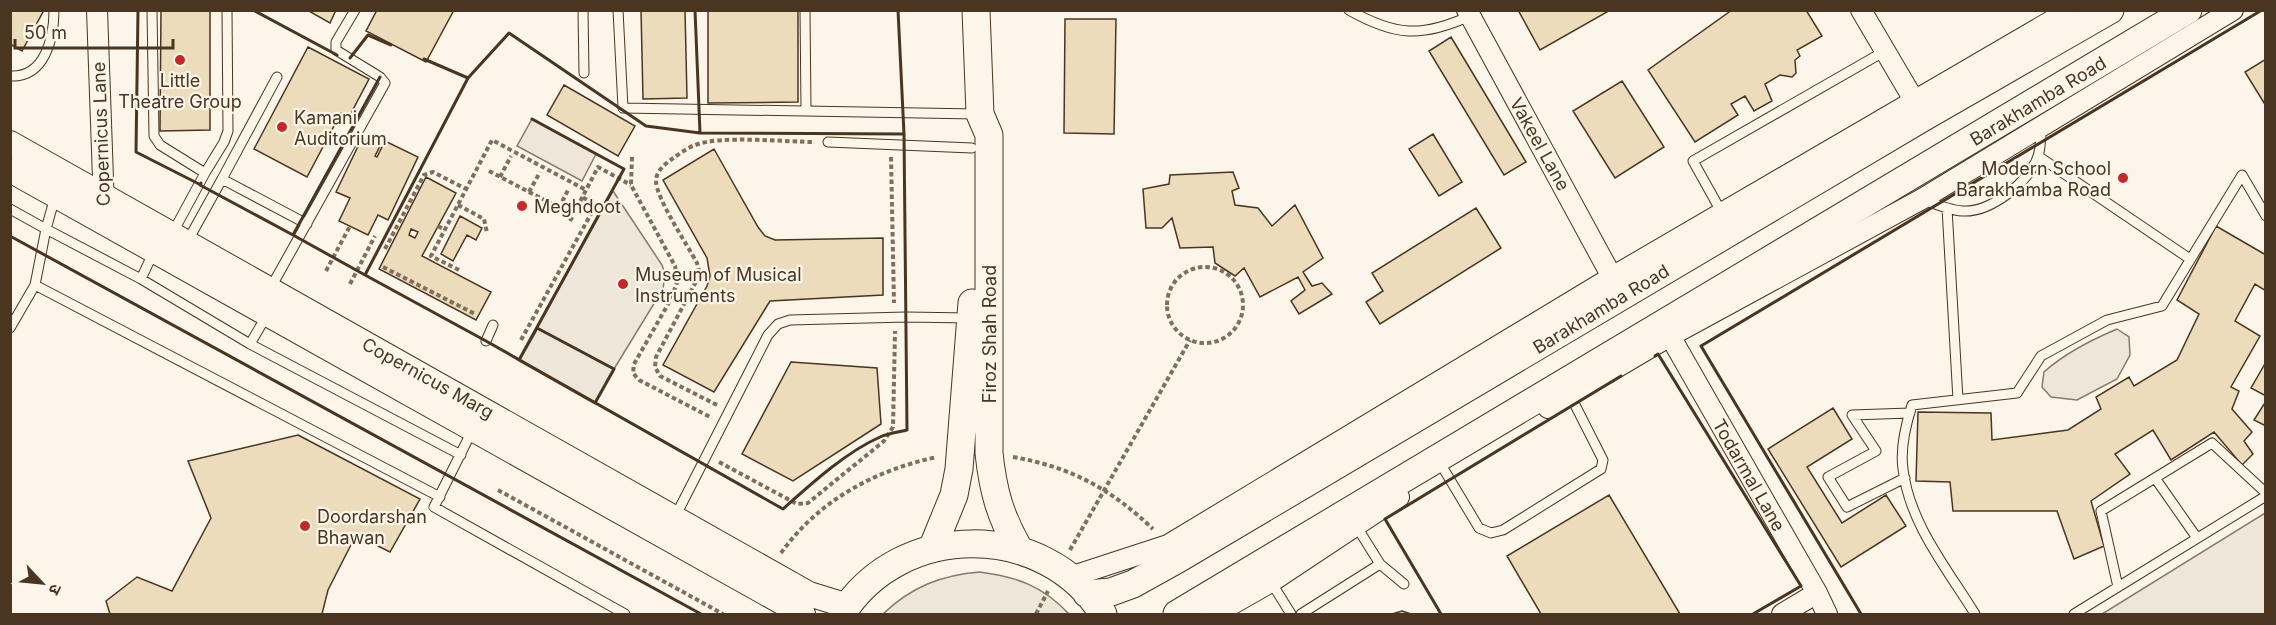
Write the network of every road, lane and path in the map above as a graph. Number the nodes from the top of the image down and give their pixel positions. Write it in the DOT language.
graph roads {
  1 [pos="54,10"];
  2 [pos="96,10"];
  3 [pos="152,10"];
  4 [pos="227,10"];
  5 [pos="355,10"];
  6 [pos="583,10"];
  7 [pos="618,10"];
  8 [pos="805,10"];
  9 [pos="976,10"];
  10 [pos="1349,10"];
  11 [pos="1862,10"];
  12 [pos="2070,10"];
  13 [pos="2110,10"];
  14 [pos="2188,10"];
  15 [pos="2233,10"];
  16 [pos="1468,13"];
  17 [pos="1885,51"];
  18 [pos="584,73"];
  19 [pos="10,76"];
  20 [pos="276,77"];
  21 [pos="1919,109"];
  22 [pos="806,110"];
  23 [pos="980,114"];
  24 [pos="2042,126"];
  25 [pos="828,142"];
  26 [pos="10,143"];
  27 [pos="891,144"];
  28 [pos="972,147"];
  29 [pos="510,156"];
  30 [pos="2038,156"];
  31 [pos="632,158"];
  32 [pos="1958,163"];
  33 [pos="11,171"];
  34 [pos="489,171"];
  35 [pos="540,172"];
  36 [pos="205,173"];
  37 [pos="500,177"];
  38 [pos="222,179"];
  39 [pos="631,184"];
  40 [pos="569,188"];
  41 [pos="466,189"];
  42 [pos="586,190"];
  43 [pos="529,192"];
  44 [pos="55,195"];
  45 [pos="104,196"];
  46 [pos="582,197"];
  47 [pos="1922,199"];
  48 [pos="458,205"];
  49 [pos="559,208"];
  50 [pos="1947,208"];
  51 [pos="10,209"];
  52 [pos="1722,213"];
  53 [pos="573,215"];
  54 [pos="2265,216"];
  55 [pos="452,217"];
  56 [pos="458,220"];
  57 [pos="570,221"];
  58 [pos="103,222"];
  59 [pos="307,224"];
  60 [pos="350,226"];
  61 [pos="438,226"];
  62 [pos="46,229"];
  63 [pos="445,230"];
  64 [pos="487,233"];
  65 [pos="375,236"];
  66 [pos="180,238"];
  67 [pos="385,249"];
  68 [pos="154,251"];
  69 [pos="2190,260"];
  70 [pos="384,267"];
  71 [pos="459,270"];
  72 [pos="326,271"];
  73 [pos="1612,277"];
  74 [pos="141,279"];
  75 [pos="350,284"];
  76 [pos="36,285"];
  77 [pos="270,289"];
  78 [pos="267,314"];
  79 [pos="475,314"];
  80 [pos="895,318"];
  81 [pos="980,318"];
  82 [pos="493,325"];
  83 [pos="10,328"];
  84 [pos="1670,336"];
  85 [pos="521,340"];
  86 [pos="1190,340"];
  87 [pos="486,341"];
  88 [pos="250,344"];
  89 [pos="1570,395"];
  90 [pos="1958,400"];
  91 [pos="730,411"];
  92 [pos="1910,412"];
  93 [pos="723,424"];
  94 [pos="473,429"];
  95 [pos="989,453"];
  96 [pos="460,455"];
  97 [pos="961,455"];
  98 [pos="707,456"];
  99 [pos="1443,468"];
  100 [pos="1905,478"];
  101 [pos="2155,478"];
  102 [pos="1105,489"];
  103 [pos="498,490"];
  104 [pos="2265,495"];
  105 [pos="440,497"];
  106 [pos="675,517"];
  107 [pos="1355,524"];
  108 [pos="2197,538"];
  109 [pos="1168,545"];
  110 [pos="932,549"];
  111 [pos="1019,549"];
  112 [pos="1380,564"];
  113 [pos="768,571"];
  114 [pos="1271,582"];
  115 [pos="1404,584"];
  116 [pos="2118,587"];
  117 [pos="1080,589"];
  118 [pos="1817,593"];
  119 [pos="845,610"];
  120 [pos="625,615"];
  121 [pos="723,615"];
  122 [pos="803,615"];
  123 [pos="1177,615"];
  124 [pos="1215,615"];
  125 [pos="1291,615"];
  126 [pos="1301,615"];
  127 [pos="1782,615"];
  128 [pos="1827,615"];
  129 [pos="1975,615"];
  130 [pos="2074,615"];
  1 -- 19 [label="lane"];
  2 -- 45 [label="street, Copernicus Lane"];
  3 -- 36 [label="lane"];
  4 -- 36 [label="lane"];
  5 -- 59 [label="lane"];
  6 -- 18 [label="lane"];
  7 -- 22 [label="lane"];
  8 -- 22 [label="lane"];
  9 -- 23 [label="main road, Firoz Shah Road"];
  10 -- 16 [label="lane"];
  11 -- 17 [label="street"];
  12 -- 21 [label="street"];
  13 -- 21 [label="main road, Barakhamba Road"];
  14 -- 32 [label="main road, Barakhamba Road"];
  15 -- 24 [label="street"];
  16 -- 73 [label="street, Vakeel Lane"];
  17 -- 21 [label="street"];
  17 -- 52 [label="lane"];
  20 -- 38 [label="lane"];
  21 -- 52 [label="street"];
  21 -- 117 [label="main road, Barakhamba Road"];
  22 -- 23 [label="lane"];
  23 -- 28 [label="main road, Firoz Shah Road"];
  23 -- 81 [label="main road, Firoz Shah Road"];
  24 -- 30 [label="lane"];
  24 -- 32 [label="street"];
  25 -- 27 [label="lane"];
  25 -- 91 [label="path"];
  26 -- 45 [label="street, Copernicus Marg"];
  27 -- 28 [label="lane"];
  27 -- 80 [label="path"];
  28 -- 81 [label="main road, Firoz Shah Road"];
  29 -- 37 [label="path"];
  30 -- 50 [label="lane"];
  30 -- 69 [label="lane"];
  31 -- 39 [label="path"];
  32 -- 47 [label="street"];
  32 -- 123 [label="main road, Barakhamba Road"];
  33 -- 44 [label="street, Copernicus Marg"];
  34 -- 37 [label="path"];
  35 -- 43 [label="path"];
  36 -- 66 [label="lane"];
  37 -- 43 [label="path"];
  38 -- 59 [label="lane"];
  38 -- 66 [label="lane"];
  39 -- 42 [label="path"];
  39 -- 93 [label="path"];
  40 -- 49 [label="path"];
  41 -- 42 [label="path"];
  41 -- 48 [label="path"];
  41 -- 67 [label="path"];
  42 -- 46 [label="path"];
  43 -- 49 [label="path"];
  44 -- 58 [label="street, Copernicus Marg"];
  44 -- 62 [label="lane"];
  45 -- 58 [label="street, Copernicus Lane"];
  45 -- 66 [label="street, Copernicus Marg"];
  46 -- 53 [label="path"];
  46 -- 85 [label="path"];
  47 -- 50 [label="lane"];
  47 -- 84 [label="street"];
  48 -- 55 [label="path"];
  48 -- 64 [label="path"];
  49 -- 53 [label="path"];
  50 -- 90 [label="lane"];
  51 -- 62 [label="lane"];
  52 -- 73 [label="street"];
  53 -- 57 [label="path"];
  54 -- 69 [label="lane"];
  55 -- 56 [label="path"];
  55 -- 63 [label="path"];
  58 -- 68 [label="street, Copernicus Marg"];
  59 -- 77 [label="lane"];
  60 -- 72 [label="path"];
  61 -- 63 [label="path"];
  62 -- 74 [label="lane"];
  62 -- 76 [label="lane"];
  63 -- 71 [label="path"];
  65 -- 75 [label="path"];
  66 -- 77 [label="street, Copernicus Marg"];
  68 -- 74 [label="lane"];
  68 -- 78 [label="street, Copernicus Marg"];
  69 -- 90 [label="lane"];
  70 -- 79 [label="path"];
  73 -- 109 [label="street"];
  74 -- 88 [label="lane"];
  76 -- 83 [label="lane"];
  76 -- 105 [label="lane"];
  77 -- 106 [label="street, Copernicus Marg"];
  78 -- 88 [label="lane"];
  78 -- 94 [label="street, Copernicus Marg"];
  80 -- 81 [label="lane"];
  80 -- 91 [label="lane"];
  80 -- 98 [label="path"];
  81 -- 95 [label="main road, Firoz Shah Road"];
  81 -- 97 [label="main road, Firoz Shah Road"];
  82 -- 87 [label="lane"];
  84 -- 89 [label="street"];
  84 -- 118 [label="street, Todarmal Lane"];
  86 -- 86 [label="path"];
  86 -- 102 [label="path"];
  88 -- 96 [label="lane"];
  89 -- 99 [label="street"];
  89 -- 99 [label="lane"];
  90 -- 92 [label="lane"];
  91 -- 93 [label="lane"];
  92 -- 100 [label="lane"];
  92 -- 100 [label="lane"];
  93 -- 98 [label="lane"];
  94 -- 96 [label="lane"];
  94 -- 122 [label="street, Copernicus Marg"];
  95 -- 102 [label="path"];
  95 -- 111 [label="main road, Firoz Shah Road"];
  96 -- 105 [label="lane"];
  97 -- 110 [label="main road, Firoz Shah Road"];
  97 -- 113 [label="path"];
  98 -- 106 [label="lane"];
  99 -- 107 [label="street"];
  100 -- 129 [label="lane"];
  101 -- 104 [label="lane"];
  101 -- 108 [label="lane"];
  101 -- 116 [label="lane"];
  102 -- 109 [label="path"];
  102 -- 117 [label="path"];
  103 -- 121 [label="path"];
  104 -- 108 [label="lane"];
  105 -- 120 [label="lane"];
  106 -- 113 [label="street, Copernicus Marg"];
  107 -- 112 [label="lane"];
  107 -- 114 [label="street"];
  108 -- 116 [label="lane"];
  109 -- 117 [label="street"];
  110 -- 111 [label="main road"];
  110 -- 119 [label="main road"];
  111 -- 117 [label="main road"];
  112 -- 115 [label="lane"];
  112 -- 126 [label="lane"];
  113 -- 119 [label="street, Copernicus Marg"];
  114 -- 124 [label="street"];
  114 -- 125 [label="lane"];
  116 -- 130 [label="lane"];
  118 -- 127 [label="street"];
  118 -- 128 [label="street, Todarmal Lane"];
}
